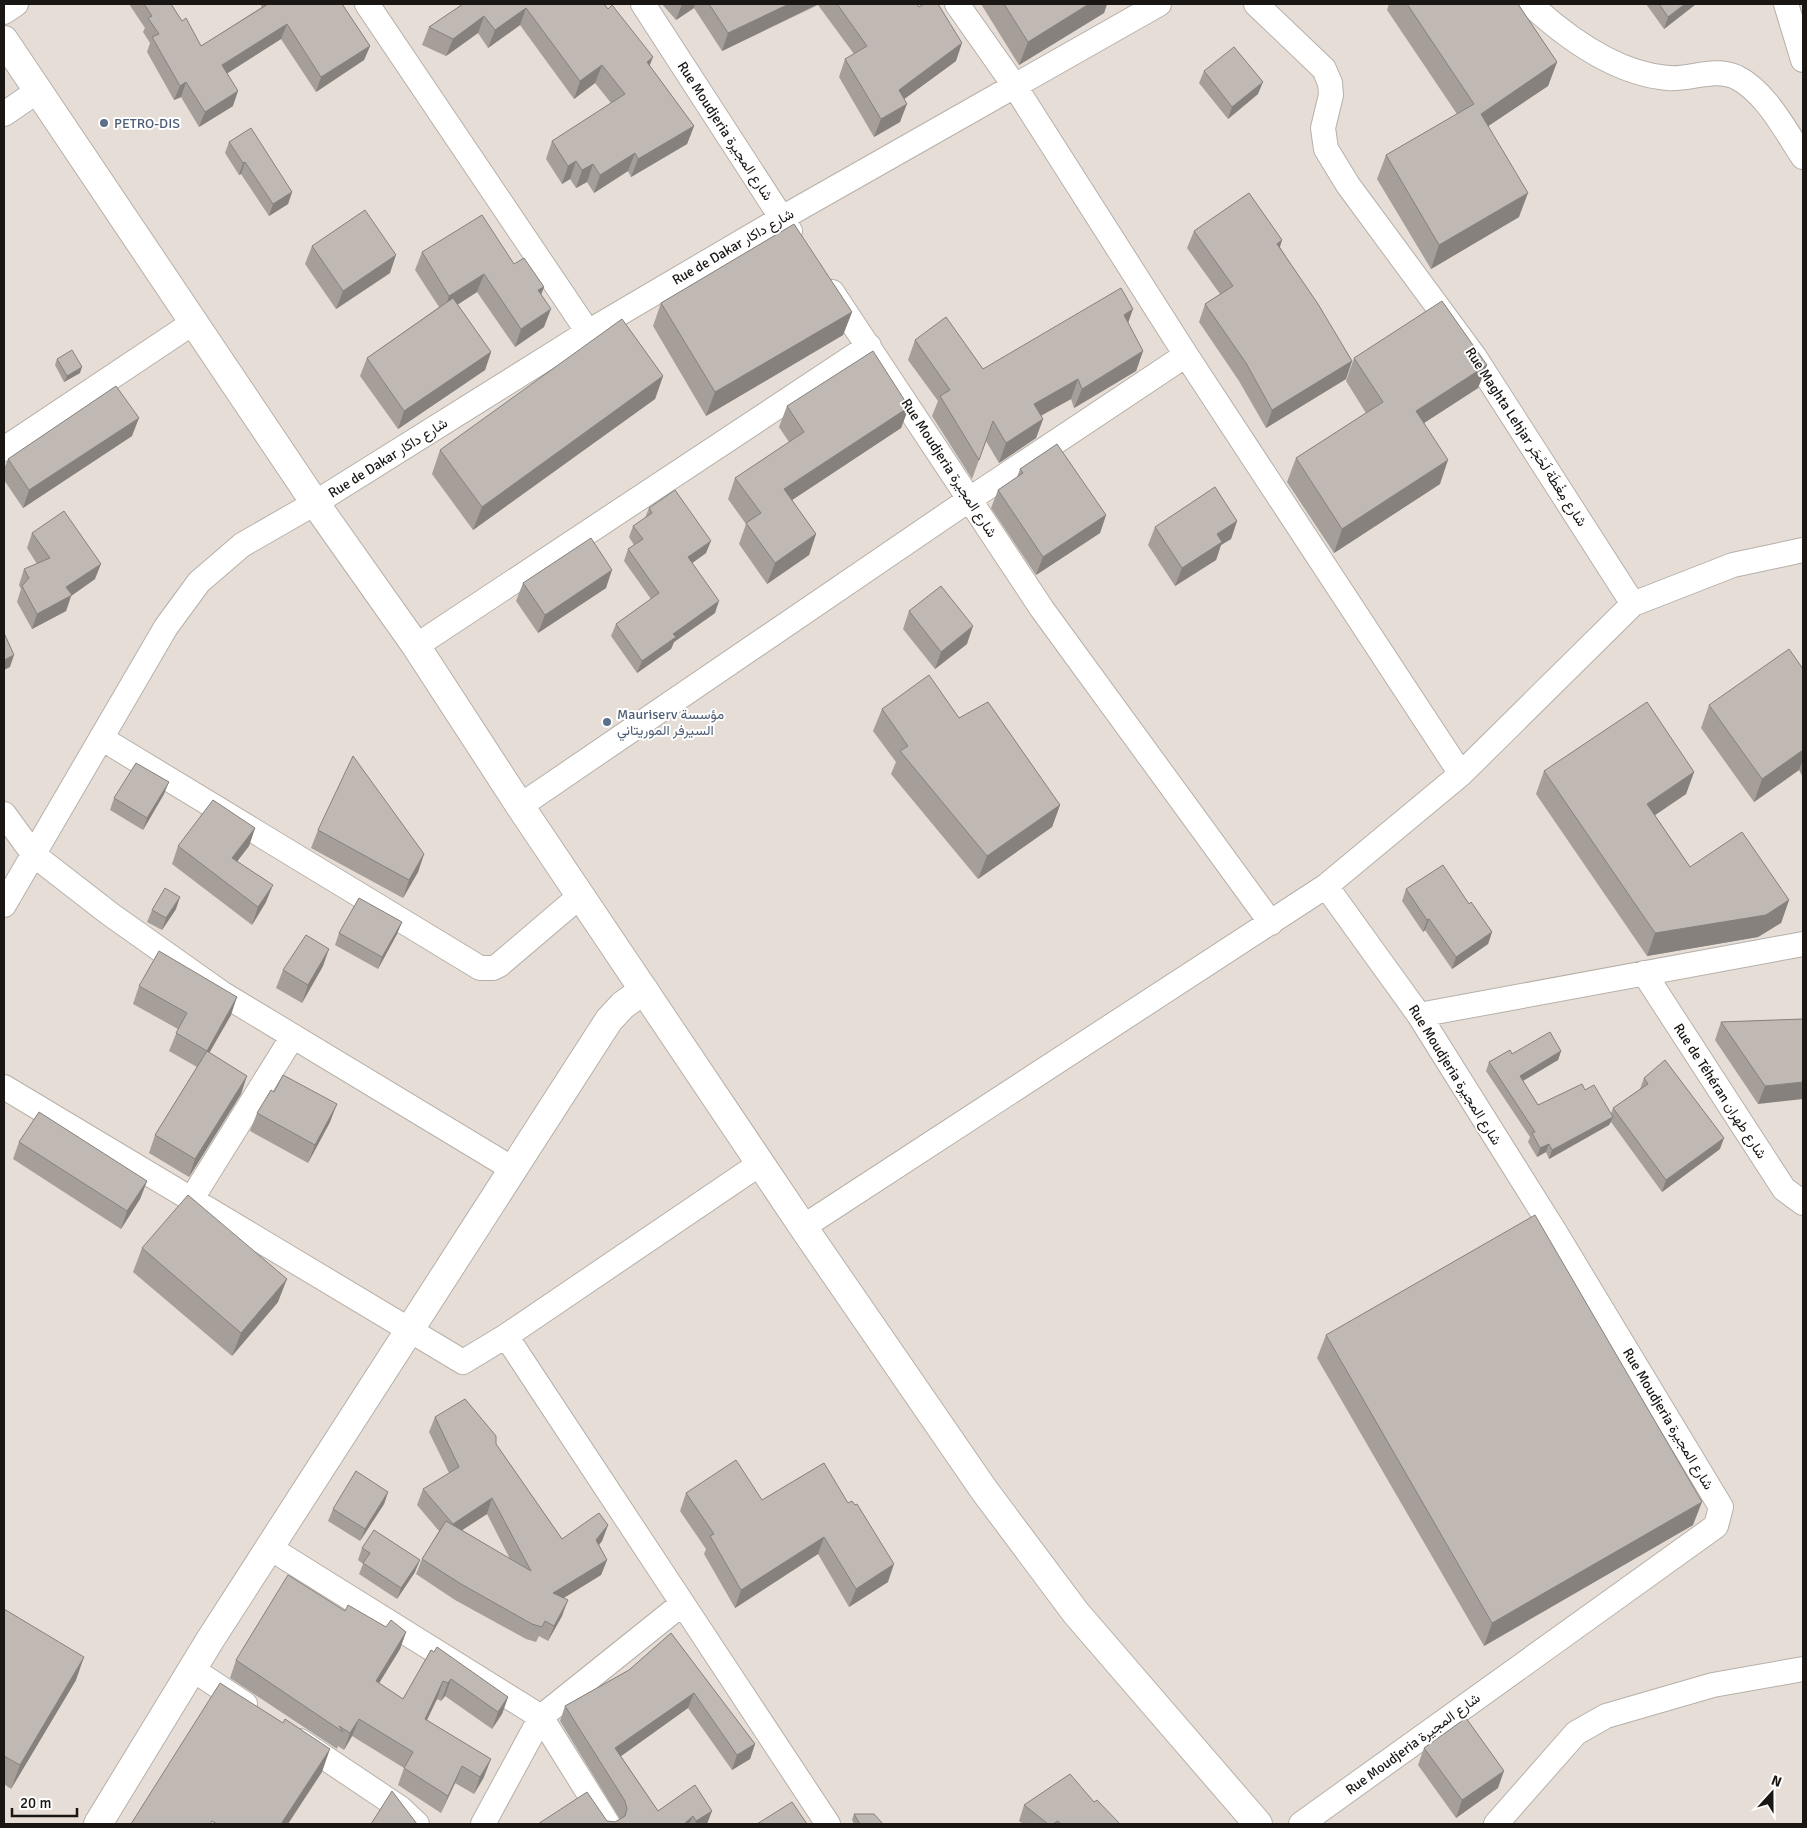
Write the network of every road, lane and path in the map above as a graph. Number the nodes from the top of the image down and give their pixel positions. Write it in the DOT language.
graph roads {
  1 [pos="16,4"];
  2 [pos="367,4"];
  3 [pos="643,4"];
  4 [pos="956,4"];
  5 [pos="1159,4"];
  6 [pos="1256,4"];
  7 [pos="1530,4"];
  8 [pos="1786,4"];
  9 [pos="4,12"];
  10 [pos="4,40"];
  11 [pos="1803,60"];
  12 [pos="1014,85"];
  13 [pos="39,90"];
  14 [pos="4,114"];
  15 [pos="1803,157"];
  16 [pos="782,218"];
  17 [pos="804,250"];
  18 [pos="820,274"];
  19 [pos="194,322"];
  20 [pos="588,332"];
  21 [pos="869,346"];
  22 [pos="1186,355"];
  23 [pos="4,449"];
  24 [pos="970,498"];
  25 [pos="315,504"];
  26 [pos="1803,550"];
  27 [pos="1633,604"];
  28 [pos="416,646"];
  29 [pos="101,738"];
  30 [pos="1461,774"];
  31 [pos="520,806"];
  32 [pos="4,814"];
  33 [pos="29,862"];
  34 [pos="4,882"];
  35 [pos="1326,886"];
  36 [pos="580,896"];
  37 [pos="4,905"];
  38 [pos="1271,923"];
  39 [pos="1803,944"];
  40 [pos="1644,973"];
  41 [pos="644,990"];
  42 [pos="1419,1015"];
  43 [pos="293,1036"];
  44 [pos="4,1087"];
  45 [pos="761,1163"];
  46 [pos="514,1168"];
  47 [pos="191,1200"];
  48 [pos="1803,1202"];
  49 [pos="803,1227"];
  50 [pos="410,1331"];
  51 [pos="506,1336"];
  52 [pos="270,1548"];
  53 [pos="682,1604"];
  54 [pos="192,1669"];
  55 [pos="1803,1669"];
  56 [pos="541,1717"];
  57 [pos="98,1824"];
  58 [pos="417,1824"];
  59 [pos="483,1824"];
  60 [pos="608,1824"];
  61 [pos="828,1824"];
  62 [pos="1258,1824"];
  63 [pos="1301,1824"];
  64 [pos="1496,1824"];
  1 -- 9 [label="street"];
  2 -- 20 [label="street"];
  3 -- 16 [label="street, Rue Moudjeria شارع المجيرة"];
  4 -- 12 [label="street"];
  5 -- 12 [label="street, Rue de Dakar شارع داكار"];
  6 -- 27 [label="street, Rue Maghta Lehjar شارع مِغْطَة لَحْجَر"];
  7 -- 15 [label="street"];
  8 -- 11 [label="street"];
  10 -- 13 [label="main road"];
  12 -- 16 [label="street, Rue de Dakar شارع داكار"];
  12 -- 22 [label="street"];
  13 -- 14 [label="street"];
  13 -- 19 [label="main road"];
  16 -- 17 [label="street, Rue Moudjeria شارع المجيرة"];
  16 -- 20 [label="street, Rue de Dakar شارع داكار"];
  18 -- 21 [label="street, Rue Moudjeria شارع المجيرة"];
  19 -- 23 [label="street"];
  19 -- 25 [label="main road"];
  20 -- 25 [label="street, Rue de Dakar شارع داكار"];
  21 -- 24 [label="street, Rue Moudjeria شارع المجيرة"];
  21 -- 28 [label="street"];
  22 -- 24 [label="street"];
  22 -- 30 [label="street"];
  24 -- 31 [label="street"];
  24 -- 38 [label="street, Rue Moudjeria شارع المجيرة"];
  25 -- 28 [label="main road"];
  25 -- 29 [label="street, Rue de Dakar شارع داكار"];
  26 -- 27 [label="street"];
  27 -- 30 [label="street"];
  28 -- 31 [label="main road"];
  29 -- 33 [label="street, Rue de Dakar شارع داكار"];
  29 -- 36 [label="street"];
  30 -- 35 [label="street"];
  31 -- 36 [label="main road"];
  32 -- 33 [label="street"];
  33 -- 34 [label="street"];
  33 -- 37 [label="street, Rue de Dakar شارع داكار"];
  33 -- 43 [label="street"];
  35 -- 38 [label="street"];
  35 -- 42 [label="street, Rue Moudjeria شارع المجيرة"];
  36 -- 41 [label="main road"];
  38 -- 49 [label="street"];
  39 -- 40 [label="street"];
  40 -- 42 [label="street"];
  40 -- 48 [label="street, Rue de Téhéran شارع طهران"];
  41 -- 45 [label="main road"];
  41 -- 46 [label="main road"];
  42 -- 63 [label="street, Rue Moudjeria شارع المجيرة"];
  43 -- 46 [label="street"];
  43 -- 47 [label="street"];
  44 -- 47 [label="street"];
  45 -- 49 [label="main road"];
  45 -- 51 [label="street"];
  46 -- 50 [label="main road"];
  47 -- 50 [label="street"];
  49 -- 62 [label="main road"];
  50 -- 51 [label="street"];
  50 -- 52 [label="main road"];
  51 -- 53 [label="street"];
  52 -- 54 [label="main road"];
  52 -- 56 [label="street"];
  53 -- 56 [label="street"];
  53 -- 61 [label="street"];
  54 -- 57 [label="main road"];
  54 -- 58 [label="street"];
  55 -- 64 [label="street"];
  56 -- 59 [label="street"];
  56 -- 60 [label="street"];
}
